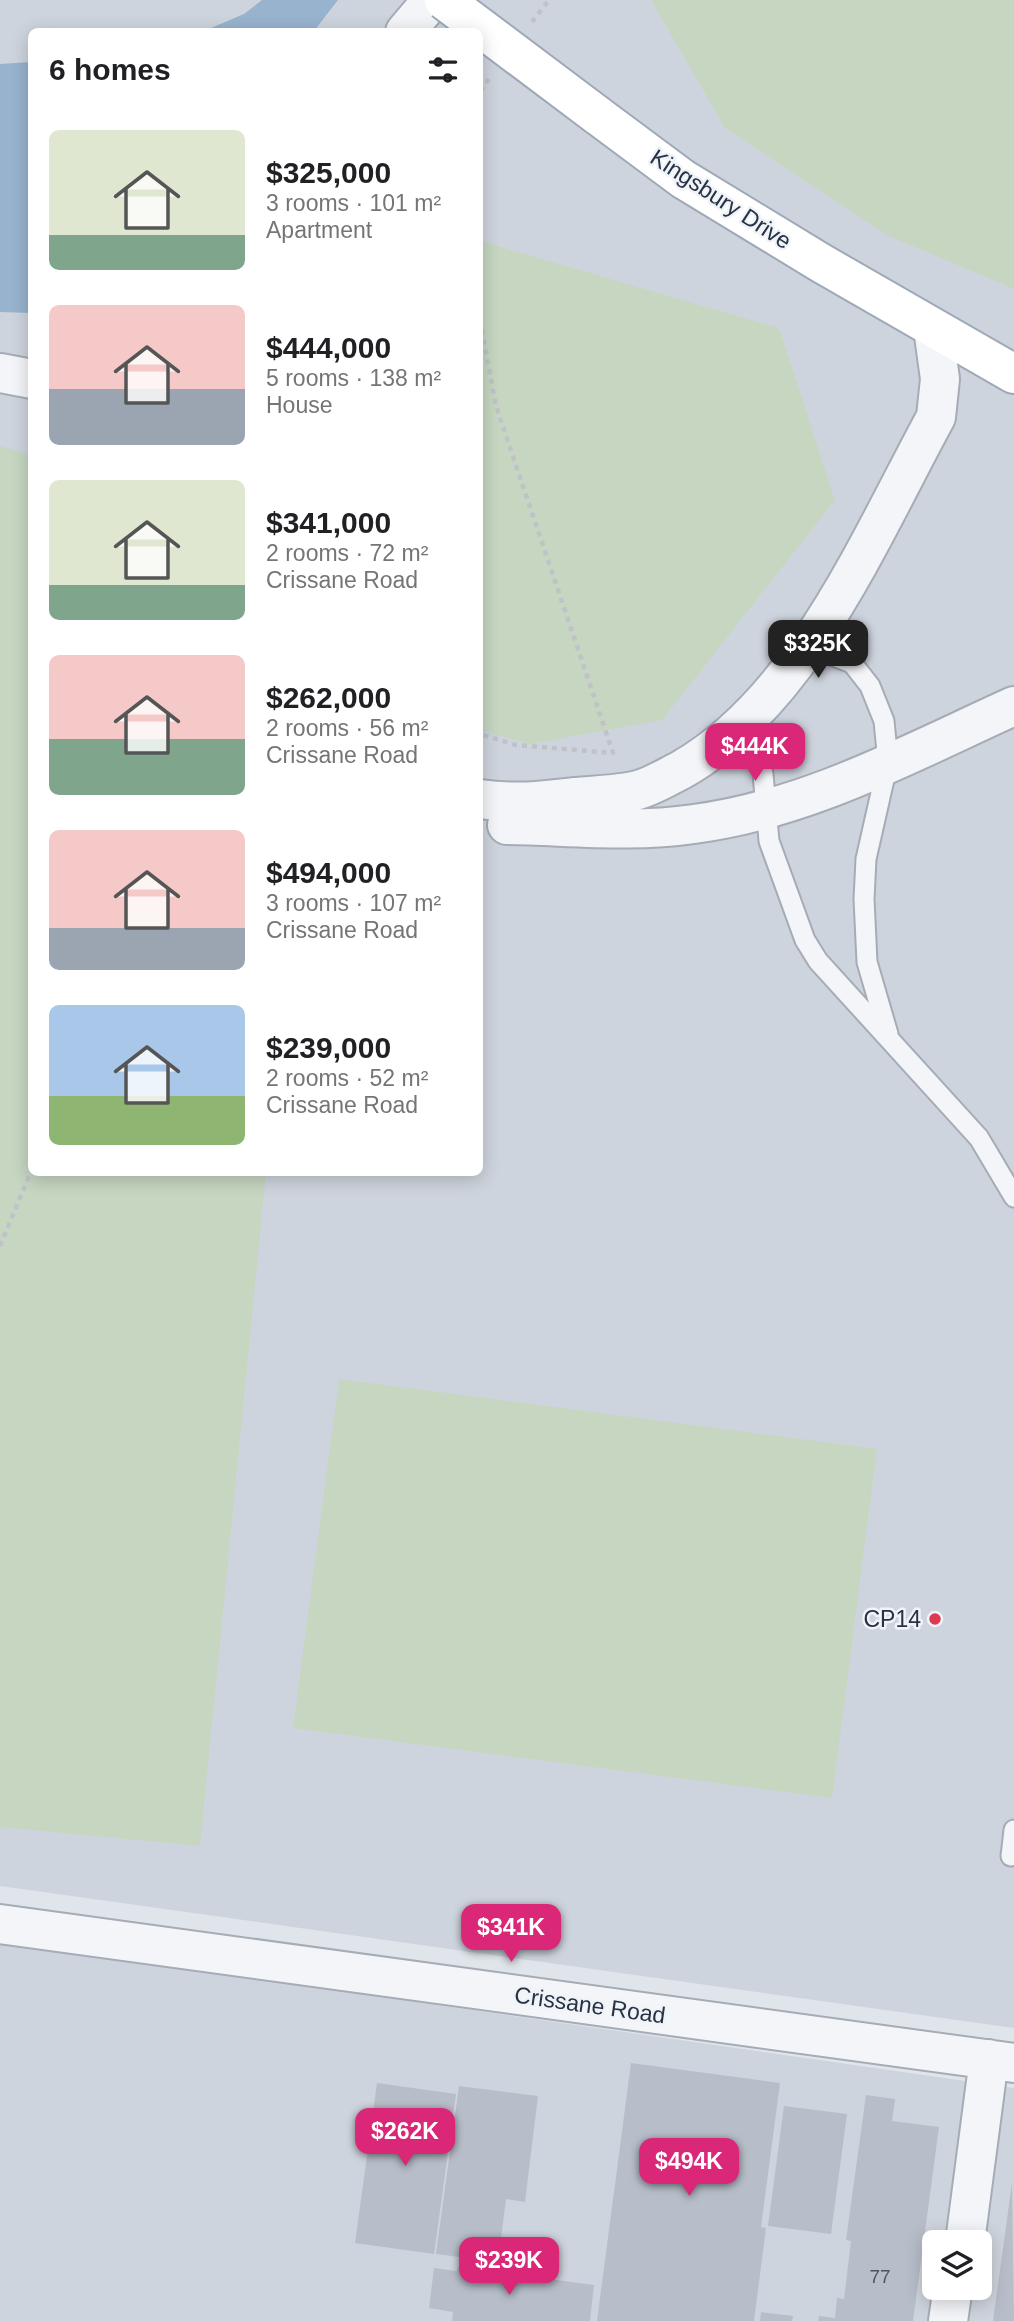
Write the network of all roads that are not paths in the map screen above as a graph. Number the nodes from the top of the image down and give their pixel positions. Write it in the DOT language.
graph roads {
  1 [pos="432,0"];
  2 [pos="444,0"];
  3 [pos="408,28"];
  4 [pos="481,28"];
  5 [pos="483,29"];
  6 [pos="933,328"];
  7 [pos="0,373"];
  8 [pos="1014,374"];
  9 [pos="28,378"];
  10 [pos="800,656"];
  11 [pos="1014,706"];
  12 [pos="750,718"];
  13 [pos="888,762"];
  14 [pos="483,799"];
  15 [pos="765,811"];
  16 [pos="483,818"];
  17 [pos="890,1038"];
  18 [pos="1014,1197"];
  19 [pos="1014,1830"];
  20 [pos="1011,1856"];
  21 [pos="0,1924"];
  22 [pos="1001,2061"];
  23 [pos="967,2230"];
  24 [pos="951,2300"];
  25 [pos="948,2321"];
  1 -- 3 [label="street"];
  2 -- 4 [label="main road, Kingsbury Drive, bridge"];
  5 -- 6 [label="main road, Kingsbury Drive, bridge"];
  6 -- 8 [label="main road, Kingsbury Drive"];
  6 -- 10 [label="street"];
  7 -- 9 [label="street"];
  10 -- 12 [label="street"];
  10 -- 13 [label="lane"];
  11 -- 13 [label="street"];
  12 -- 14 [label="street"];
  12 -- 15 [label="lane"];
  13 -- 15 [label="street"];
  13 -- 17 [label="lane"];
  15 -- 16 [label="street"];
  15 -- 17 [label="lane"];
  17 -- 18 [label="lane"];
  19 -- 20 [label="lane"];
  21 -- 22 [label="street, Crissane Road"];
  22 -- 23 [label="street"];
  24 -- 25 [label="street"];
}
